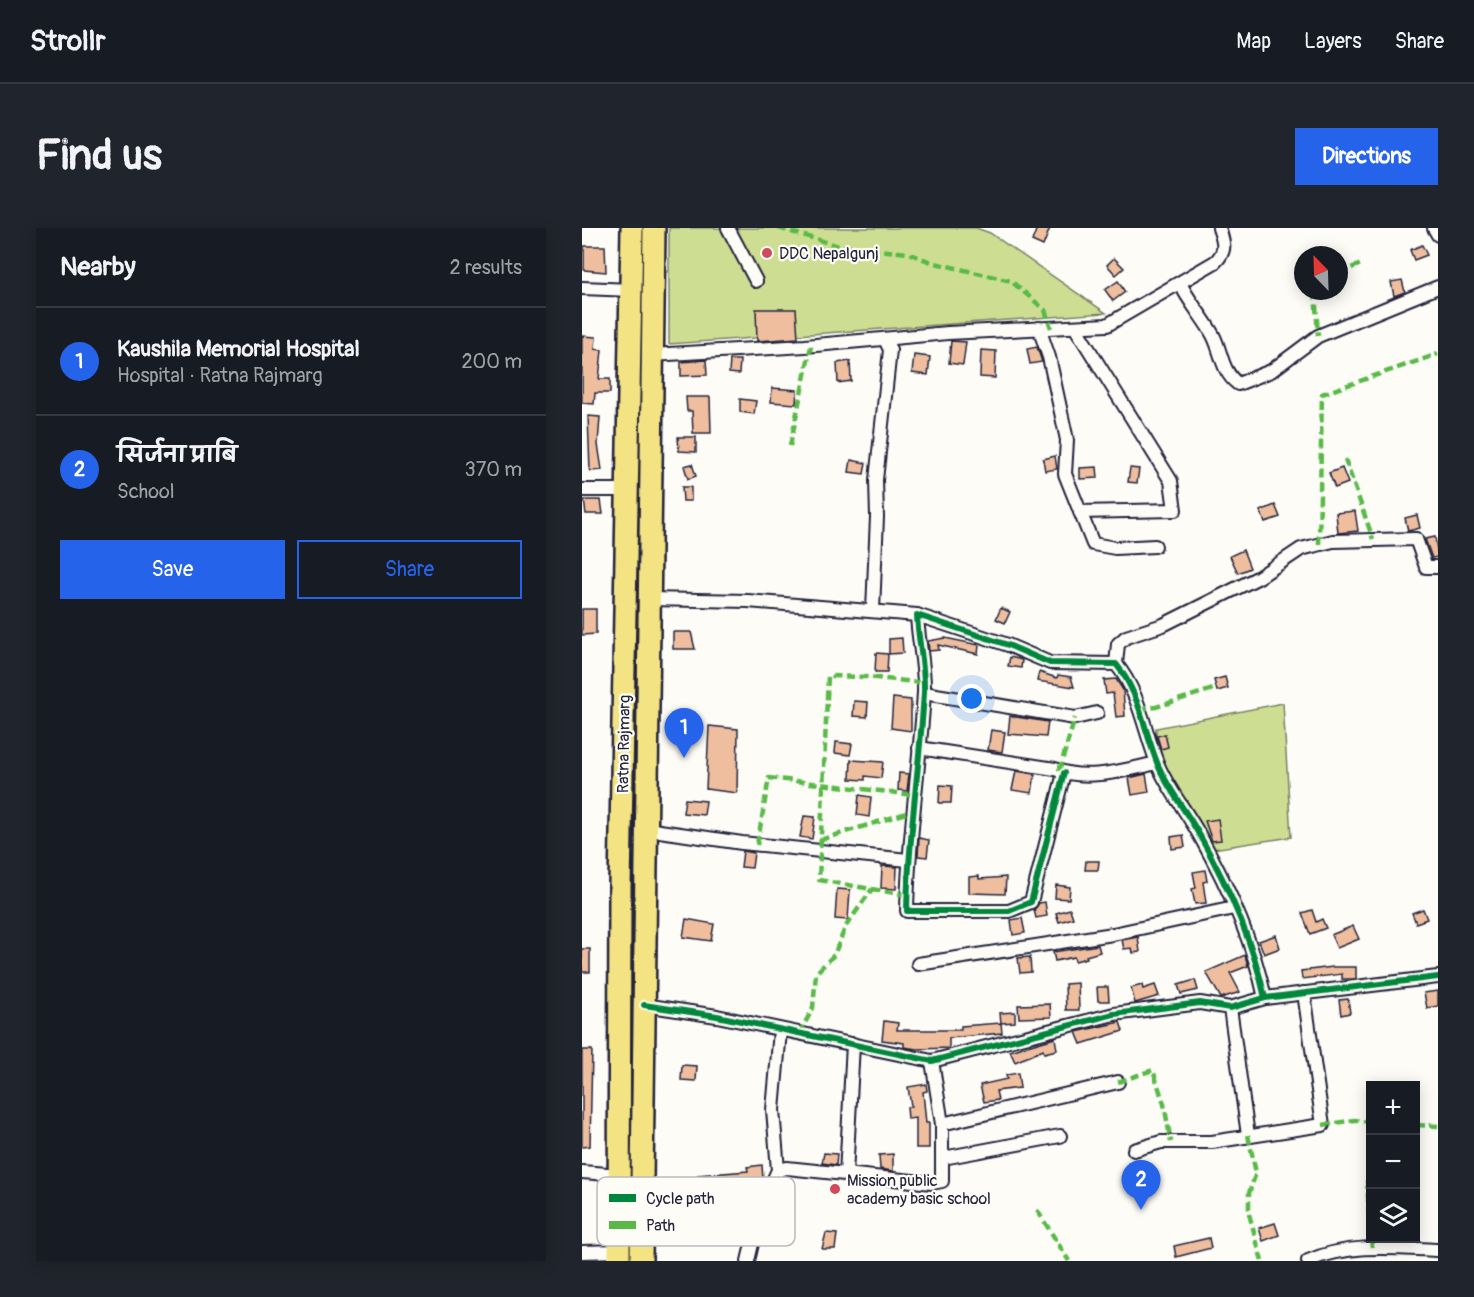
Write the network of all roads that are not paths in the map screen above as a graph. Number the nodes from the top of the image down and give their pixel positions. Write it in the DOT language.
graph roads {
  1 [pos="632,228"];
  2 [pos="654,228"];
  3 [pos="728,228"];
  4 [pos="1220,228"];
  5 [pos="1434,228"];
  6 [pos="1438,235"];
  7 [pos="756,281"];
  8 [pos="1180,283"];
  9 [pos="1438,287"];
  10 [pos="582,288"];
  11 [pos="632,290"];
  12 [pos="1075,327"];
  13 [pos="1039,328"];
  14 [pos="885,339"];
  15 [pos="652,355"];
  16 [pos="582,490"];
  17 [pos="629,490"];
  18 [pos="1080,512"];
  19 [pos="1155,546"];
  20 [pos="1438,567"];
  21 [pos="649,599"];
  22 [pos="873,610"];
  23 [pos="917,615"];
  24 [pos="1116,664"];
  25 [pos="924,693"];
  26 [pos="1097,713"];
  27 [pos="919,748"];
  28 [pos="1157,764"];
  29 [pos="1064,773"];
  30 [pos="646,829"];
  31 [pos="908,860"];
  32 [pos="1234,908"];
  33 [pos="918,964"];
  34 [pos="1438,977"];
  35 [pos="1304,993"];
  36 [pos="1265,998"];
  37 [pos="644,1005"];
  38 [pos="1230,1008"];
  39 [pos="780,1031"];
  40 [pos="853,1044"];
  41 [pos="932,1061"];
  42 [pos="1118,1082"];
  43 [pos="942,1124"];
  44 [pos="1248,1135"];
  45 [pos="1060,1136"];
  46 [pos="1134,1150"];
  47 [pos="944,1158"];
  48 [pos="777,1170"];
  49 [pos="582,1172"];
  50 [pos="620,1175"];
  51 [pos="846,1175"];
  52 [pos="642,1177"];
  53 [pos="774,1177"];
  54 [pos="641,1246"];
  55 [pos="752,1246"];
  56 [pos="1438,1250"];
  57 [pos="582,1252"];
  58 [pos="619,1256"];
  59 [pos="641,1261"];
  60 [pos="748,1261"];
  61 [pos="1308,1261"];
  1 -- 11 [label="highway, Ratna Rajmarg"];
  2 -- 15 [label="highway, Ratna Rajmarg"];
  3 -- 7 [label="street"];
  4 -- 8 [label="street"];
  5 -- 6 [label="street"];
  8 -- 9 [label="street"];
  8 -- 12 [label="street"];
  10 -- 11 [label="street"];
  11 -- 17 [label="highway, Ratna Rajmarg"];
  12 -- 13 [label="street"];
  12 -- 18 [label="street"];
  13 -- 14 [label="street"];
  13 -- 18 [label="street"];
  14 -- 15 [label="street"];
  14 -- 22 [label="street"];
  15 -- 21 [label="highway, Ratna Rajmarg"];
  16 -- 17 [label="street"];
  17 -- 50 [label="highway, Ratna Rajmarg"];
  18 -- 19 [label="street"];
  20 -- 24 [label="street"];
  21 -- 22 [label="street"];
  21 -- 30 [label="highway, Ratna Rajmarg"];
  22 -- 23 [label="street"];
  23 -- 24 [label="street"];
  23 -- 25 [label="street"];
  24 -- 28 [label="street"];
  25 -- 26 [label="street"];
  25 -- 27 [label="street"];
  27 -- 29 [label="street"];
  27 -- 31 [label="street"];
  28 -- 29 [label="street"];
  28 -- 32 [label="street"];
  29 -- 31 [label="street"];
  30 -- 31 [label="street"];
  30 -- 37 [label="highway, Ratna Rajmarg"];
  32 -- 33 [label="street"];
  32 -- 36 [label="street"];
  34 -- 35 [label="street"];
  35 -- 36 [label="street"];
  35 -- 44 [label="street"];
  36 -- 38 [label="street"];
  37 -- 39 [label="street"];
  37 -- 52 [label="highway, Ratna Rajmarg"];
  38 -- 41 [label="street"];
  38 -- 44 [label="street"];
  39 -- 40 [label="street"];
  39 -- 48 [label="street"];
  40 -- 41 [label="street"];
  40 -- 51 [label="street"];
  41 -- 43 [label="street"];
  42 -- 43 [label="street"];
  43 -- 47 [label="street"];
  44 -- 46 [label="street"];
  45 -- 47 [label="street"];
  47 -- 51 [label="street"];
  48 -- 51 [label="street"];
  48 -- 53 [label="street"];
  49 -- 50 [label="street"];
  54 -- 59 [label="highway, Ratna Rajmarg"];
  55 -- 60 [label="street"];
  56 -- 61 [label="street"];
  57 -- 58 [label="street"];
}
